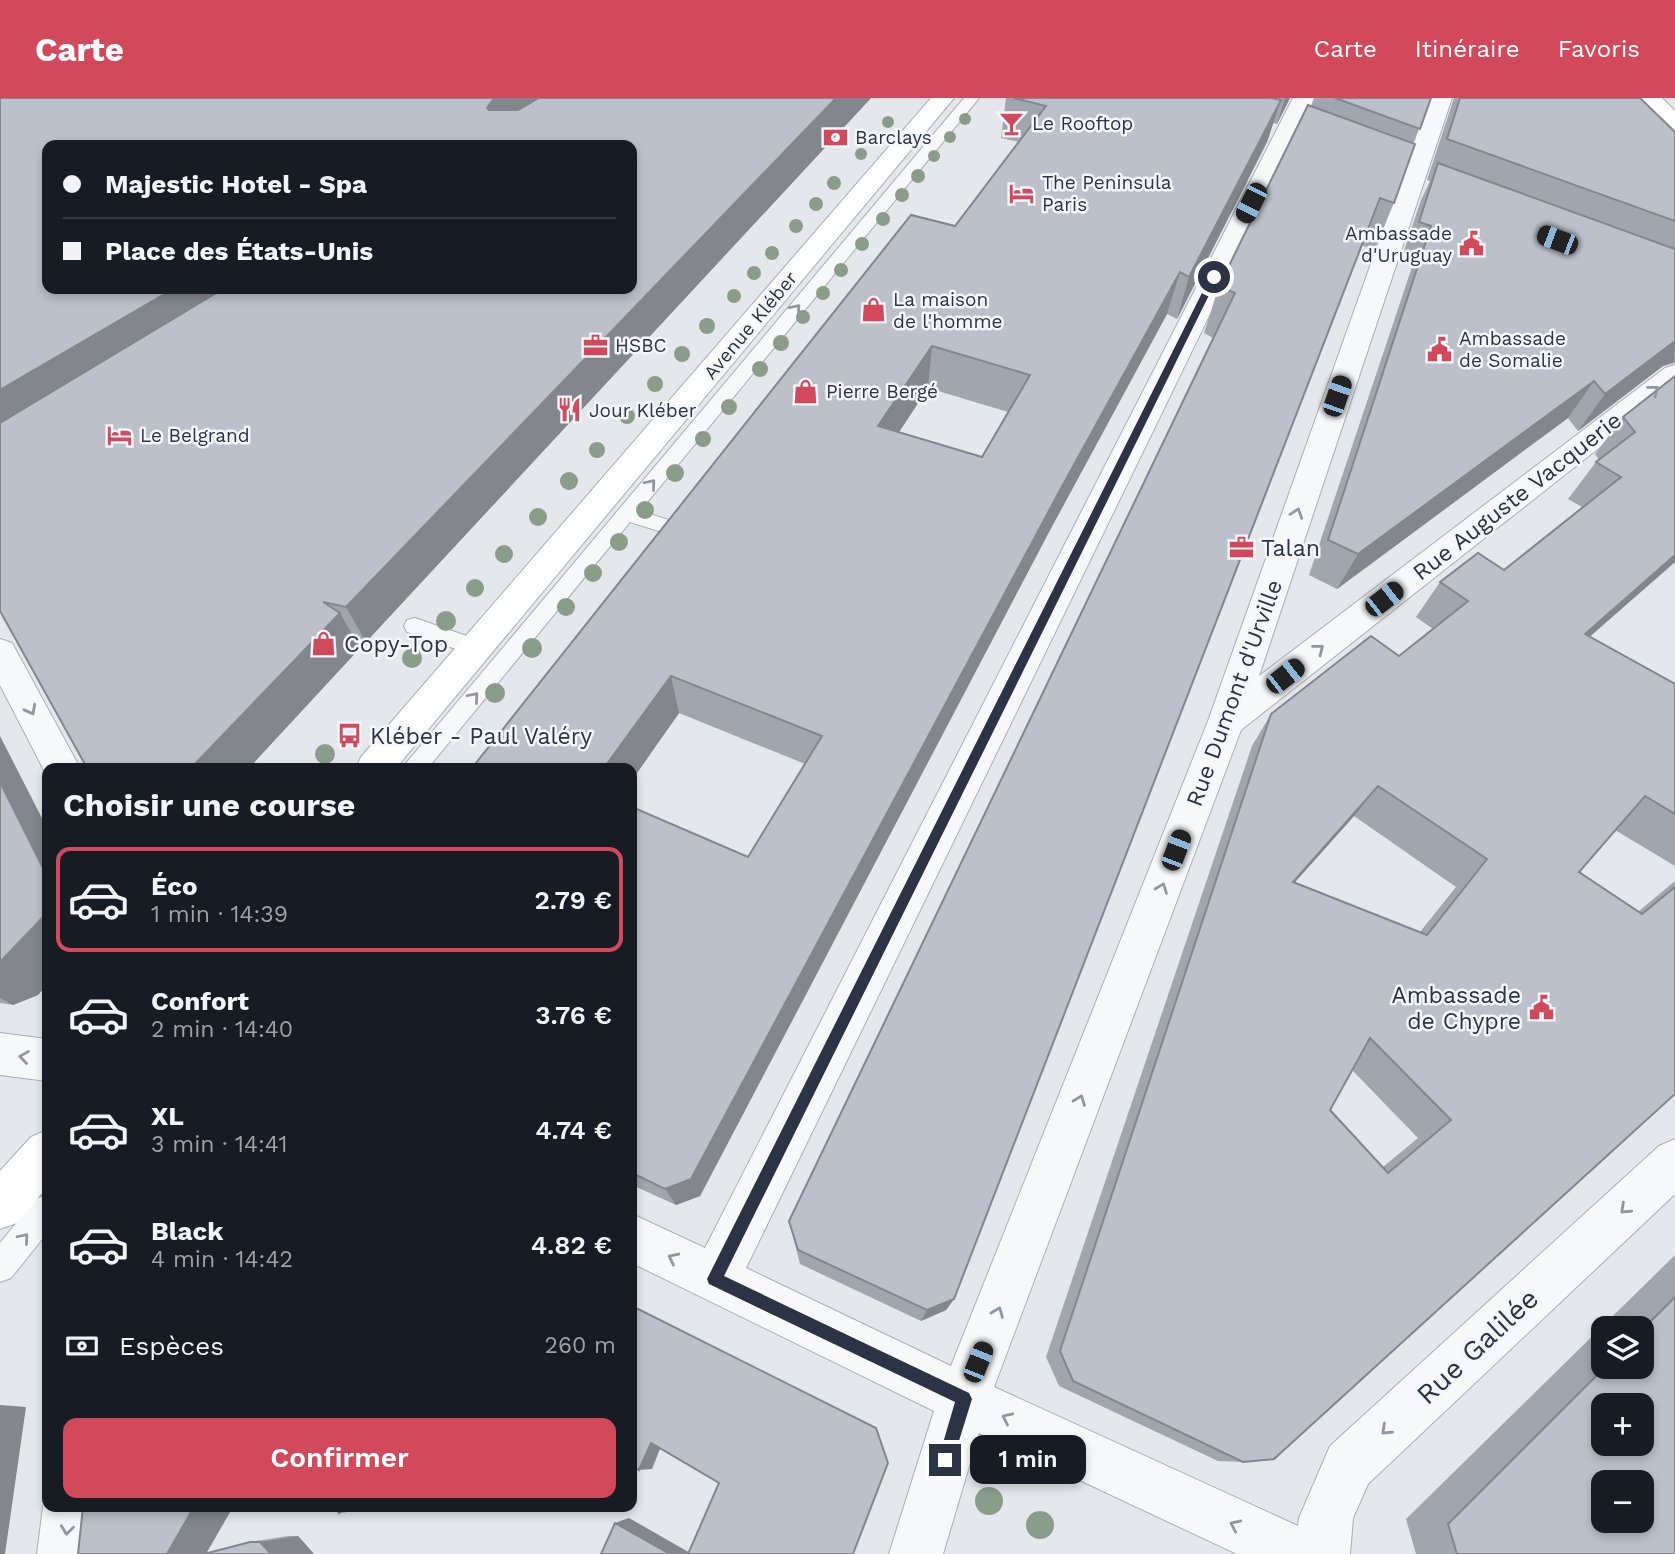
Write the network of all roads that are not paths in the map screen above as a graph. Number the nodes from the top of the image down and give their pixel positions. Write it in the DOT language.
graph roads {
  1 [pos="943,98"];
  2 [pos="972,98"];
  3 [pos="1304,98"];
  4 [pos="1441,98"];
  5 [pos="1649,98"];
  6 [pos="1675,124"];
  7 [pos="1675,374"];
  8 [pos="626,514"];
  9 [pos="665,527"];
  10 [pos="415,626"];
  11 [pos="476,648"];
  12 [pos="0,652"];
  13 [pos="1226,721"];
  14 [pos="59,763"];
  15 [pos="378,763"];
  16 [pos="418,763"];
  17 [pos="0,1054"];
  18 [pos="42,1059"];
  19 [pos="42,1159"];
  20 [pos="1675,1162"];
  21 [pos="0,1206"];
  22 [pos="42,1216"];
  23 [pos="637,1240"];
  24 [pos="0,1267"];
  25 [pos="715,1279"];
  26 [pos="964,1399"];
  27 [pos="69,1512"];
  28 [pos="64,1554"];
  29 [pos="916,1554"];
  30 [pos="1297,1554"];
  31 [pos="1323,1554"];
  1 -- 11 [label="main road, Avenue Kléber"];
  8 -- 2 [label="lane, Avenue Kléber, one-way"];
  3 -- 25 [label="street"];
  13 -- 4 [label="street, Rue Dumont d'Urville, one-way"];
  5 -- 6 [label="main road"];
  13 -- 7 [label="street, Rue Auguste Vacquerie, one-way"];
  8 -- 9 [label="lane"];
  16 -- 8 [label="lane, Avenue Kléber, one-way"];
  10 -- 11 [label="lane"];
  11 -- 15 [label="main road, Avenue Kléber"];
  12 -- 14 [label="street, one-way"];
  26 -- 13 [label="street, Rue Dumont d'Urville, one-way"];
  18 -- 17 [label="street, one-way"];
  19 -- 21 [label="main road"];
  20 -- 31 [label="street, Rue Galilée, one-way"];
  24 -- 22 [label="lane, one-way"];
  25 -- 23 [label="street, one-way"];
  25 -- 26 [label="street"];
  26 -- 29 [label="street, Rue Dumont d'Urville"];
  30 -- 26 [label="street, one-way"];
  27 -- 28 [label="street, one-way"];
}
